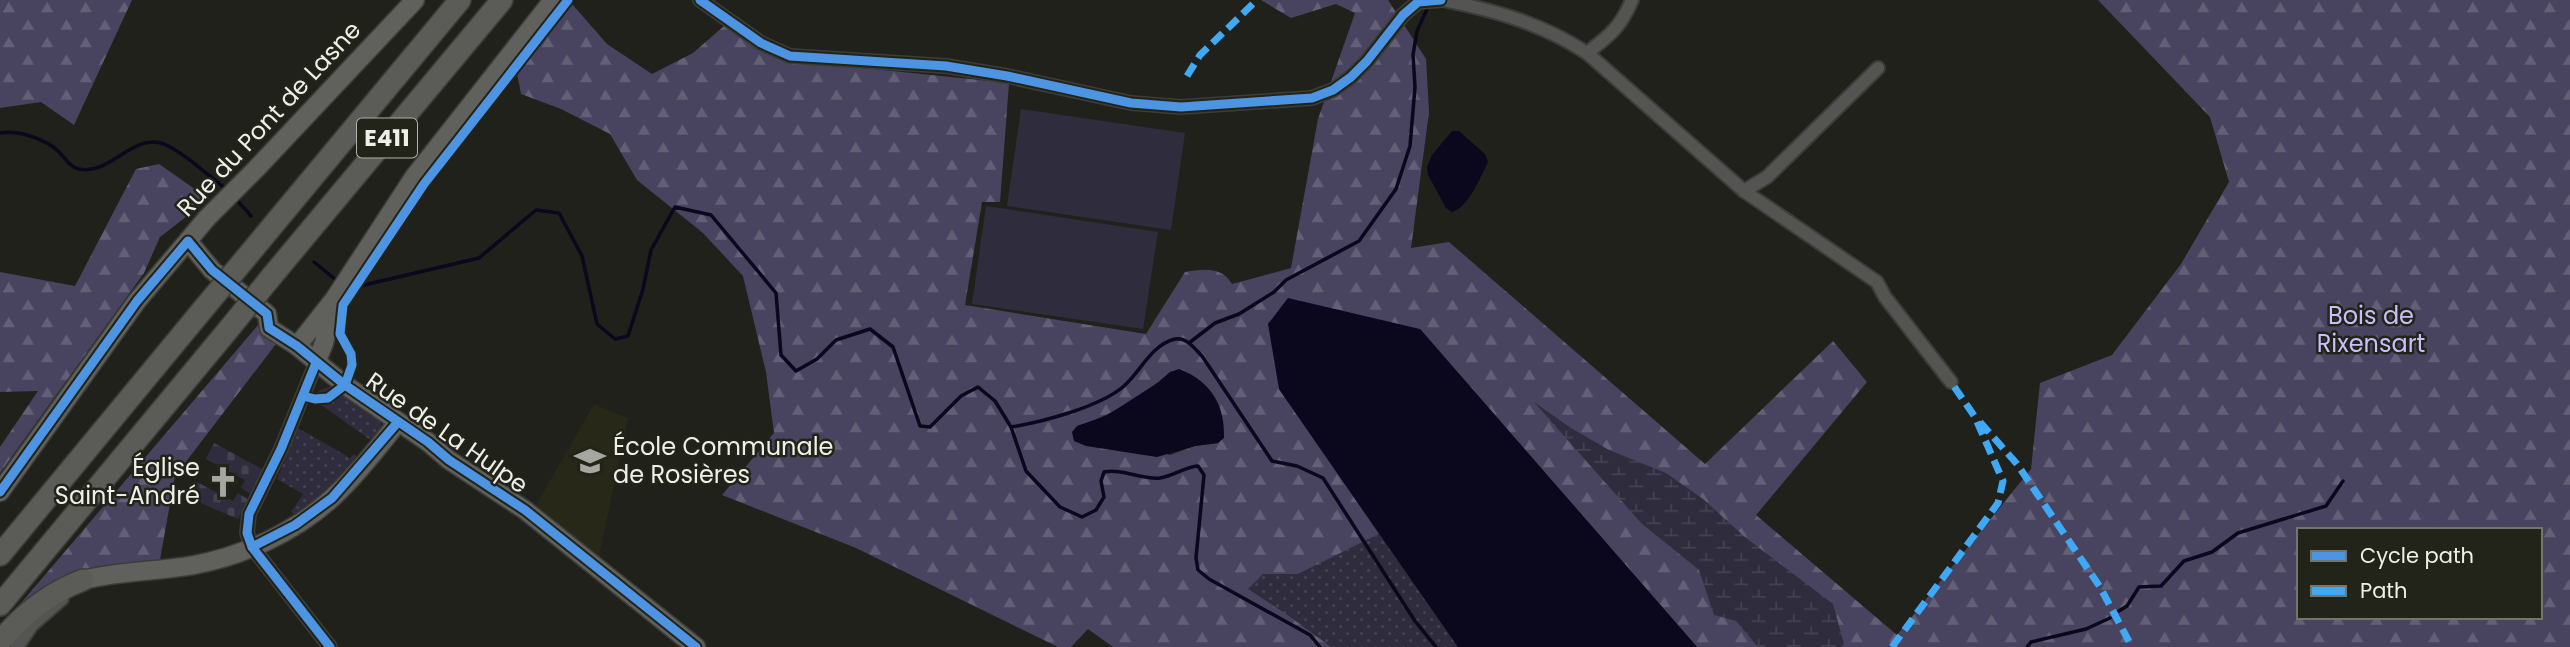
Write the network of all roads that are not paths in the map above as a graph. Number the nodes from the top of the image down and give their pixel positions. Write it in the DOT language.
graph roads {
  1 [pos="415,0"];
  2 [pos="460,0"];
  3 [pos="502,0"];
  4 [pos="553,0"];
  5 [pos="700,0"];
  6 [pos="1442,0"];
  7 [pos="1632,0"];
  8 [pos="1587,53"];
  9 [pos="1878,68"];
  10 [pos="1744,191"];
  11 [pos="183,248"];
  12 [pos="335,298"];
  13 [pos="297,346"];
  14 [pos="316,363"];
  15 [pos="1951,382"];
  16 [pos="398,422"];
  17 [pos="0,492"];
  18 [pos="252,547"];
  19 [pos="0,555"];
  20 [pos="83,580"];
  21 [pos="0,605"];
  22 [pos="0,642"];
  23 [pos="17,647"];
  24 [pos="330,647"];
  25 [pos="696,647"];
  1 -- 11 [label="street, Rue du Pont de Lasne"];
  2 -- 19 [label="highway, E411, bridge"];
  3 -- 21 [label="highway, E411, bridge"];
  4 -- 12 [label="street"];
  5 -- 6 [label="street"];
  6 -- 8 [label="street"];
  7 -- 8 [label="street"];
  8 -- 10 [label="street"];
  9 -- 10 [label="street"];
  10 -- 15 [label="street"];
  11 -- 13 [label="street, Rue de La Hulpe"];
  11 -- 17 [label="street, Rue du Pont de Lasne"];
  12 -- 13 [label="street"];
  12 -- 14 [label="street"];
  13 -- 14 [label="street, Rue de La Hulpe"];
  14 -- 16 [label="street, Rue de La Hulpe"];
  14 -- 18 [label="street"];
  16 -- 18 [label="street"];
  16 -- 25 [label="street, Rue de La Hulpe"];
  18 -- 20 [label="street"];
  18 -- 24 [label="street"];
  20 -- 22 [label="highway"];
  20 -- 23 [label="street"];
}
